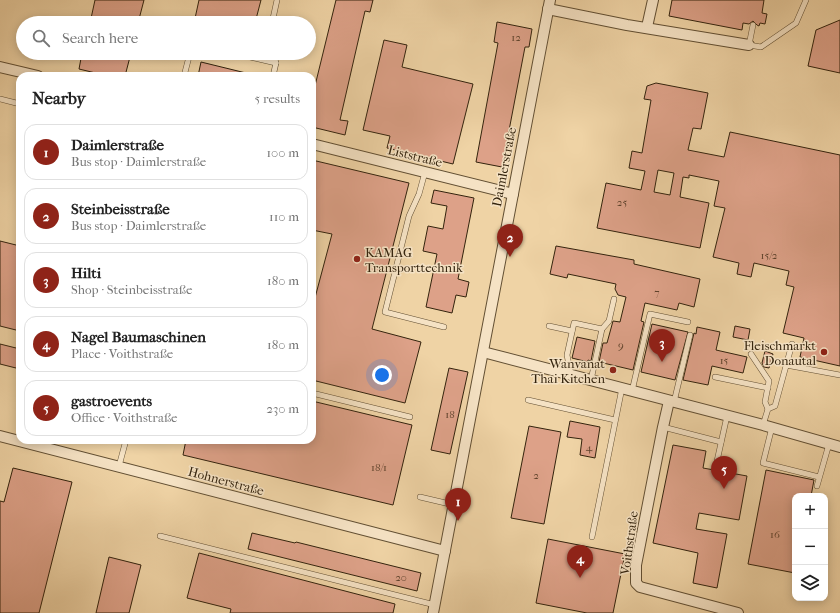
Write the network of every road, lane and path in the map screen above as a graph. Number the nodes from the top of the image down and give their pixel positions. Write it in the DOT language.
graph roads {
  1 [pos="278,0"];
  2 [pos="653,0"];
  3 [pos="806,0"];
  4 [pos="549,4"];
  5 [pos="274,16"];
  6 [pos="753,25"];
  7 [pos="647,27"];
  8 [pos="749,45"];
  9 [pos="188,60"];
  10 [pos="263,60"];
  11 [pos="275,60"];
  12 [pos="276,63"];
  13 [pos="0,67"];
  14 [pos="21,72"];
  15 [pos="185,72"];
  16 [pos="274,72"];
  17 [pos="0,99"];
  18 [pos="16,103"];
  19 [pos="316,145"];
  20 [pos="425,172"];
  21 [pos="513,194"];
  22 [pos="614,298"];
  23 [pos="688,322"];
  24 [pos="549,326"];
  25 [pos="444,327"];
  26 [pos="602,329"];
  27 [pos="572,331"];
  28 [pos="690,335"];
  29 [pos="792,344"];
  30 [pos="483,352"];
  31 [pos="751,354"];
  32 [pos="786,365"];
  33 [pos="566,373"];
  34 [pos="840,375"];
  35 [pos="715,377"];
  36 [pos="591,380"];
  37 [pos="768,388"];
  38 [pos="627,390"];
  39 [pos="316,394"];
  40 [pos="528,400"];
  41 [pos="672,402"];
  42 [pos="768,409"];
  43 [pos="727,416"];
  44 [pos="410,418"];
  45 [pos="615,420"];
  46 [pos="768,426"];
  47 [pos="663,427"];
  48 [pos="0,436"];
  49 [pos="16,440"];
  50 [pos="721,442"];
  51 [pos="32,444"];
  52 [pos="125,444"];
  53 [pos="829,444"];
  54 [pos="840,447"];
  55 [pos="717,461"];
  56 [pos="119,466"];
  57 [pos="819,477"];
  58 [pos="818,486"];
  59 [pos="420,497"];
  60 [pos="454,505"];
  61 [pos="160,536"];
  62 [pos="592,537"];
  63 [pos="445,551"];
  64 [pos="434,609"];
  65 [pos="738,613"];
  1 -- 5 [label="lane"];
  2 -- 7 [label="street"];
  3 -- 8 [label="lane"];
  4 -- 7 [label="street, Daimlerstraße"];
  4 -- 21 [label="street, Daimlerstraße"];
  6 -- 8 [label="lane"];
  7 -- 8 [label="street, Daimlerstraße"];
  9 -- 15 [label="lane"];
  10 -- 12 [label="lane"];
  11 -- 12 [label="lane"];
  12 -- 16 [label="lane"];
  13 -- 14 [label="street"];
  17 -- 18 [label="lane"];
  19 -- 20 [label="street, Liststraße"];
  20 -- 21 [label="street, Liststraße"];
  20 -- 25 [label="lane"];
  21 -- 30 [label="street, Daimlerstraße"];
  22 -- 26 [label="lane"];
  23 -- 38 [label="lane"];
  24 -- 27 [label="lane"];
  26 -- 27 [label="lane"];
  26 -- 36 [label="lane"];
  27 -- 33 [label="lane"];
  28 -- 41 [label="lane"];
  29 -- 32 [label="lane"];
  30 -- 33 [label="street"];
  30 -- 60 [label="street, Daimlerstraße"];
  31 -- 37 [label="lane"];
  32 -- 34 [label="lane"];
  32 -- 42 [label="lane"];
  33 -- 36 [label="street"];
  35 -- 37 [label="lane"];
  36 -- 38 [label="street"];
  37 -- 42 [label="lane"];
  38 -- 41 [label="street"];
  38 -- 45 [label="lane"];
  39 -- 44 [label="lane"];
  40 -- 45 [label="lane"];
  41 -- 43 [label="street"];
  41 -- 47 [label="street, Voithstraße"];
  42 -- 46 [label="lane"];
  43 -- 46 [label="street"];
  43 -- 50 [label="lane"];
  45 -- 62 [label="lane"];
  46 -- 53 [label="street"];
  46 -- 57 [label="lane"];
  47 -- 50 [label="lane"];
  47 -- 65 [label="street, Voithstraße"];
  48 -- 49 [label="street, Hohnerstraße"];
  50 -- 55 [label="lane"];
  51 -- 56 [label="street, Hohnerstraße"];
  52 -- 56 [label="lane"];
  53 -- 54 [label="street"];
  53 -- 57 [label="lane"];
  56 -- 63 [label="street, Hohnerstraße"];
  57 -- 58 [label="lane"];
  59 -- 60 [label="lane"];
  60 -- 63 [label="street, Daimlerstraße"];
  61 -- 64 [label="lane"];
  63 -- 64 [label="street, Daimlerstraße"];
}
